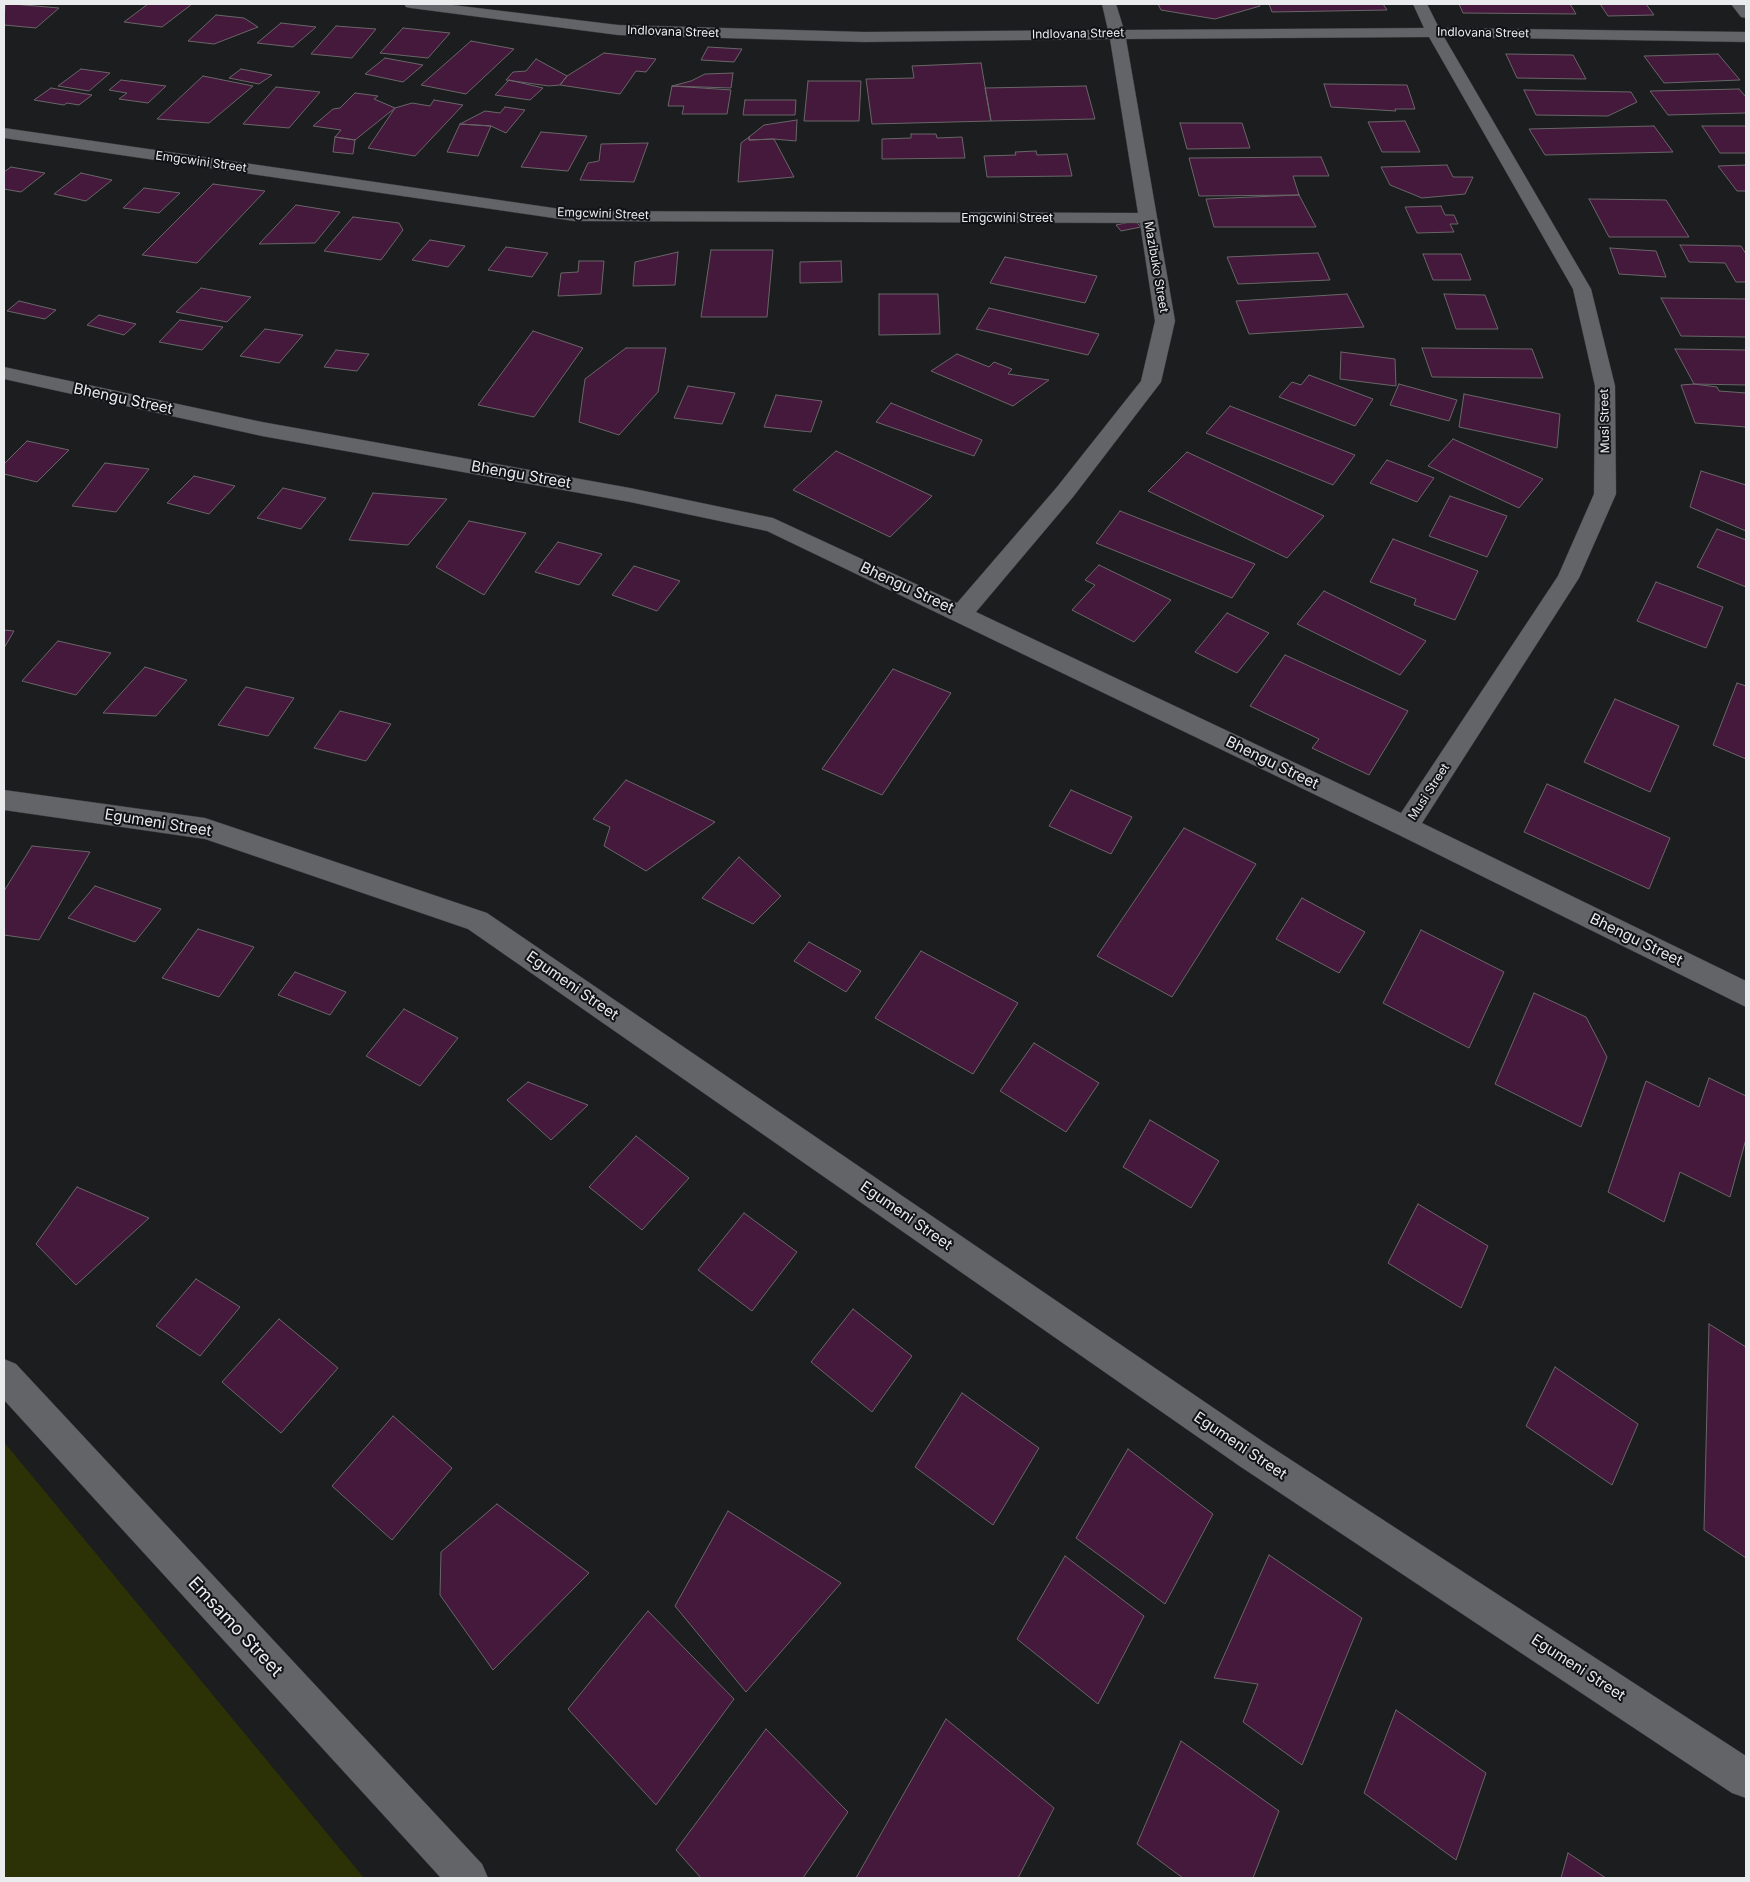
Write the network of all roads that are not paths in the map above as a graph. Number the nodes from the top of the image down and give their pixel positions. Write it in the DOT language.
graph roads {
  1 [pos="411,4"];
  2 [pos="1109,4"];
  3 [pos="1420,4"];
  4 [pos="1738,4"];
  5 [pos="1746,14"];
  6 [pos="1434,32"];
  7 [pos="1116,34"];
  8 [pos="1746,37"];
  9 [pos="4,133"];
  10 [pos="1147,218"];
  11 [pos="4,372"];
  12 [pos="961,614"];
  13 [pos="4,800"];
  14 [pos="1406,827"];
  15 [pos="1746,994"];
  16 [pos="4,1376"];
  17 [pos="1746,1779"];
  18 [pos="468,1878"];
  1 -- 7 [label="street, Indlovana Street"];
  2 -- 7 [label="street, Mazibuko Street"];
  3 -- 6 [label="street, Musi Street"];
  4 -- 5 [label="street"];
  6 -- 7 [label="street, Indlovana Street"];
  6 -- 8 [label="street, Indlovana Street"];
  6 -- 14 [label="street, Musi Street"];
  7 -- 10 [label="street, Mazibuko Street"];
  9 -- 10 [label="street, Emgcwini Street"];
  10 -- 12 [label="street, Mazibuko Street"];
  11 -- 12 [label="street, Bhengu Street"];
  12 -- 14 [label="street, Bhengu Street"];
  13 -- 17 [label="street, Egumeni Street"];
  14 -- 15 [label="street, Bhengu Street"];
  16 -- 18 [label="street, Emsamo Street"];
}
